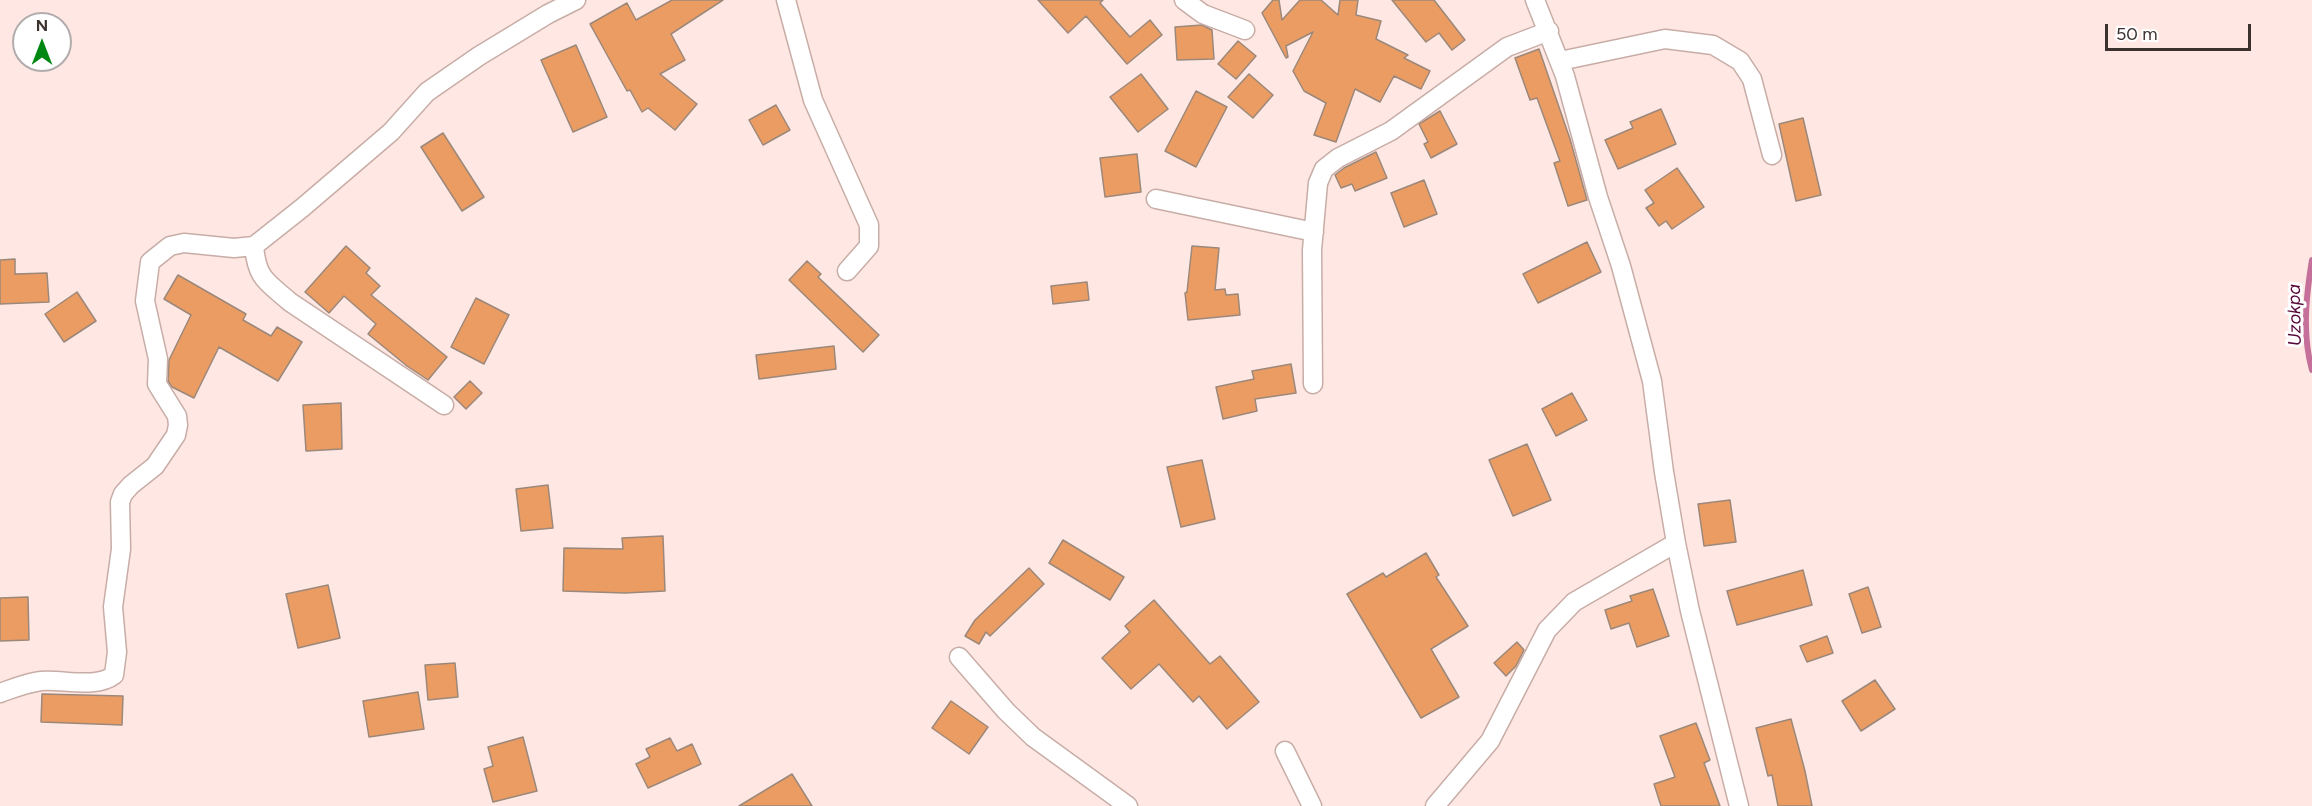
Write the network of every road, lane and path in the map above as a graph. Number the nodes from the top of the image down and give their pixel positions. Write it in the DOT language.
graph roads {
  1 [pos="576,0"];
  2 [pos="786,0"];
  3 [pos="1184,0"];
  4 [pos="1535,0"];
  5 [pos="1245,30"];
  6 [pos="1549,31"];
  7 [pos="1560,61"];
  8 [pos="1772,155"];
  9 [pos="1156,199"];
  10 [pos="1314,232"];
  11 [pos="254,246"];
  12 [pos="847,271"];
  13 [pos="1313,384"];
  14 [pos="444,405"];
  15 [pos="1676,543"];
  16 [pos="960,657"];
  17 [pos="0,693"];
  18 [pos="1285,750"];
  19 [pos="1128,806"];
  20 [pos="1312,806"];
  21 [pos="1435,806"];
  22 [pos="1739,806"];
  1 -- 11 [label="street"];
  2 -- 12 [label="street"];
  3 -- 5 [label="street"];
  4 -- 6 [label="street"];
  6 -- 7 [label="street"];
  6 -- 10 [label="street"];
  7 -- 8 [label="street"];
  7 -- 15 [label="street"];
  9 -- 10 [label="street"];
  10 -- 13 [label="street"];
  11 -- 14 [label="street"];
  11 -- 17 [label="street"];
  15 -- 21 [label="street"];
  15 -- 22 [label="street"];
  16 -- 19 [label="street"];
  18 -- 20 [label="street"];
}
